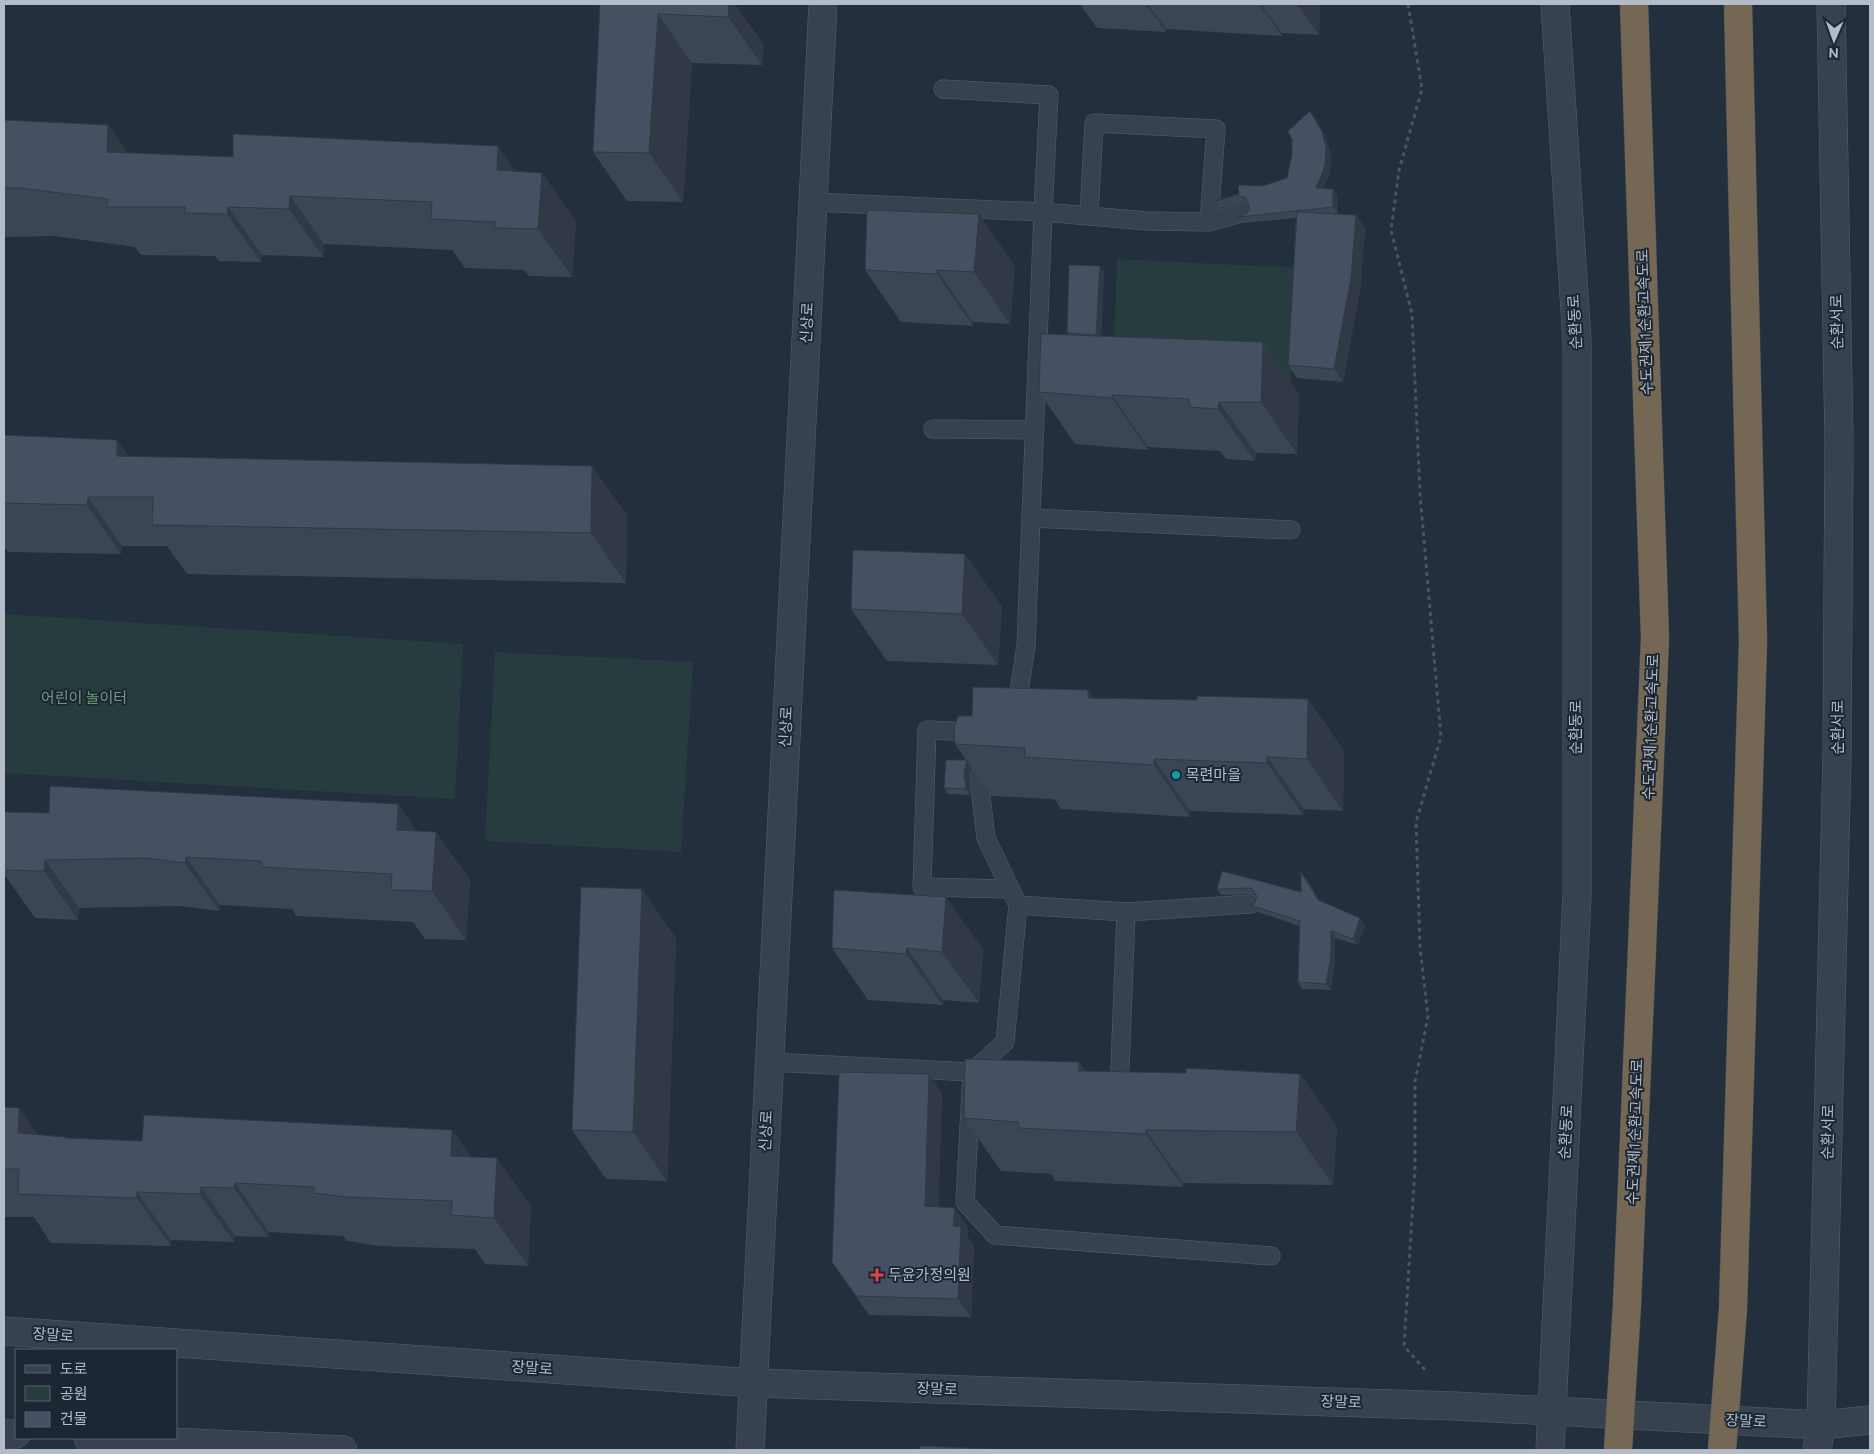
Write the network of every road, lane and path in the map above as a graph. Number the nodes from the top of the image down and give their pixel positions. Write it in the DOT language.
graph roads {
  1 [pos="823,4"];
  2 [pos="1408,4"];
  3 [pos="1555,4"];
  4 [pos="1634,4"];
  5 [pos="1738,4"];
  6 [pos="1831,4"];
  7 [pos="943,89"];
  8 [pos="813,202"];
  9 [pos="1043,212"];
  10 [pos="1244,212"];
  11 [pos="1089,216"];
  12 [pos="1209,222"];
  13 [pos="933,428"];
  14 [pos="1035,430"];
  15 [pos="1031,518"];
  16 [pos="1291,530"];
  17 [pos="998,726"];
  18 [pos="1014,897"];
  19 [pos="1251,904"];
  20 [pos="1126,912"];
  21 [pos="769,1062"];
  22 [pos="1120,1068"];
  23 [pos="972,1072"];
  24 [pos="1271,1256"];
  25 [pos="4,1331"];
  26 [pos="753,1383"];
  27 [pos="1455,1406"];
  28 [pos="1554,1411"];
  29 [pos="1870,1420"];
  30 [pos="1819,1438"];
  31 [pos="109,1439"];
  32 [pos="343,1450"];
  33 [pos="750,1450"];
  34 [pos="1550,1450"];
  35 [pos="1618,1450"];
  36 [pos="1722,1450"];
  1 -- 8 [label="street, 신상로"];
  2 -- 27 [label="path"];
  3 -- 28 [label="street, 순환동로"];
  4 -- 35 [label="highway, 수도권제1순환고속도로, bridge"];
  5 -- 36 [label="highway, bridge"];
  6 -- 30 [label="street, 순환서로"];
  7 -- 9 [label="lane"];
  8 -- 9 [label="lane"];
  8 -- 21 [label="street, 신상로"];
  9 -- 11 [label="lane"];
  9 -- 14 [label="lane"];
  10 -- 12 [label="lane"];
  11 -- 12 [label="lane"];
  11 -- 12 [label="lane"];
  13 -- 14 [label="lane"];
  14 -- 15 [label="lane"];
  15 -- 16 [label="lane"];
  15 -- 17 [label="lane"];
  18 -- 18 [label="lane"];
  18 -- 20 [label="lane"];
  18 -- 23 [label="lane"];
  19 -- 20 [label="lane"];
  20 -- 22 [label="lane"];
  21 -- 23 [label="lane"];
  21 -- 26 [label="street, 신상로"];
  23 -- 24 [label="lane"];
  25 -- 26 [label="street, 장말로"];
  26 -- 27 [label="street, 장말로"];
  26 -- 33 [label="street, 신상로"];
  27 -- 28 [label="street, 장말로"];
  28 -- 30 [label="street, 장말로"];
  28 -- 34 [label="street, 순환동로"];
  29 -- 30 [label="street, 장말로"];
  31 -- 32 [label="street"];
}
